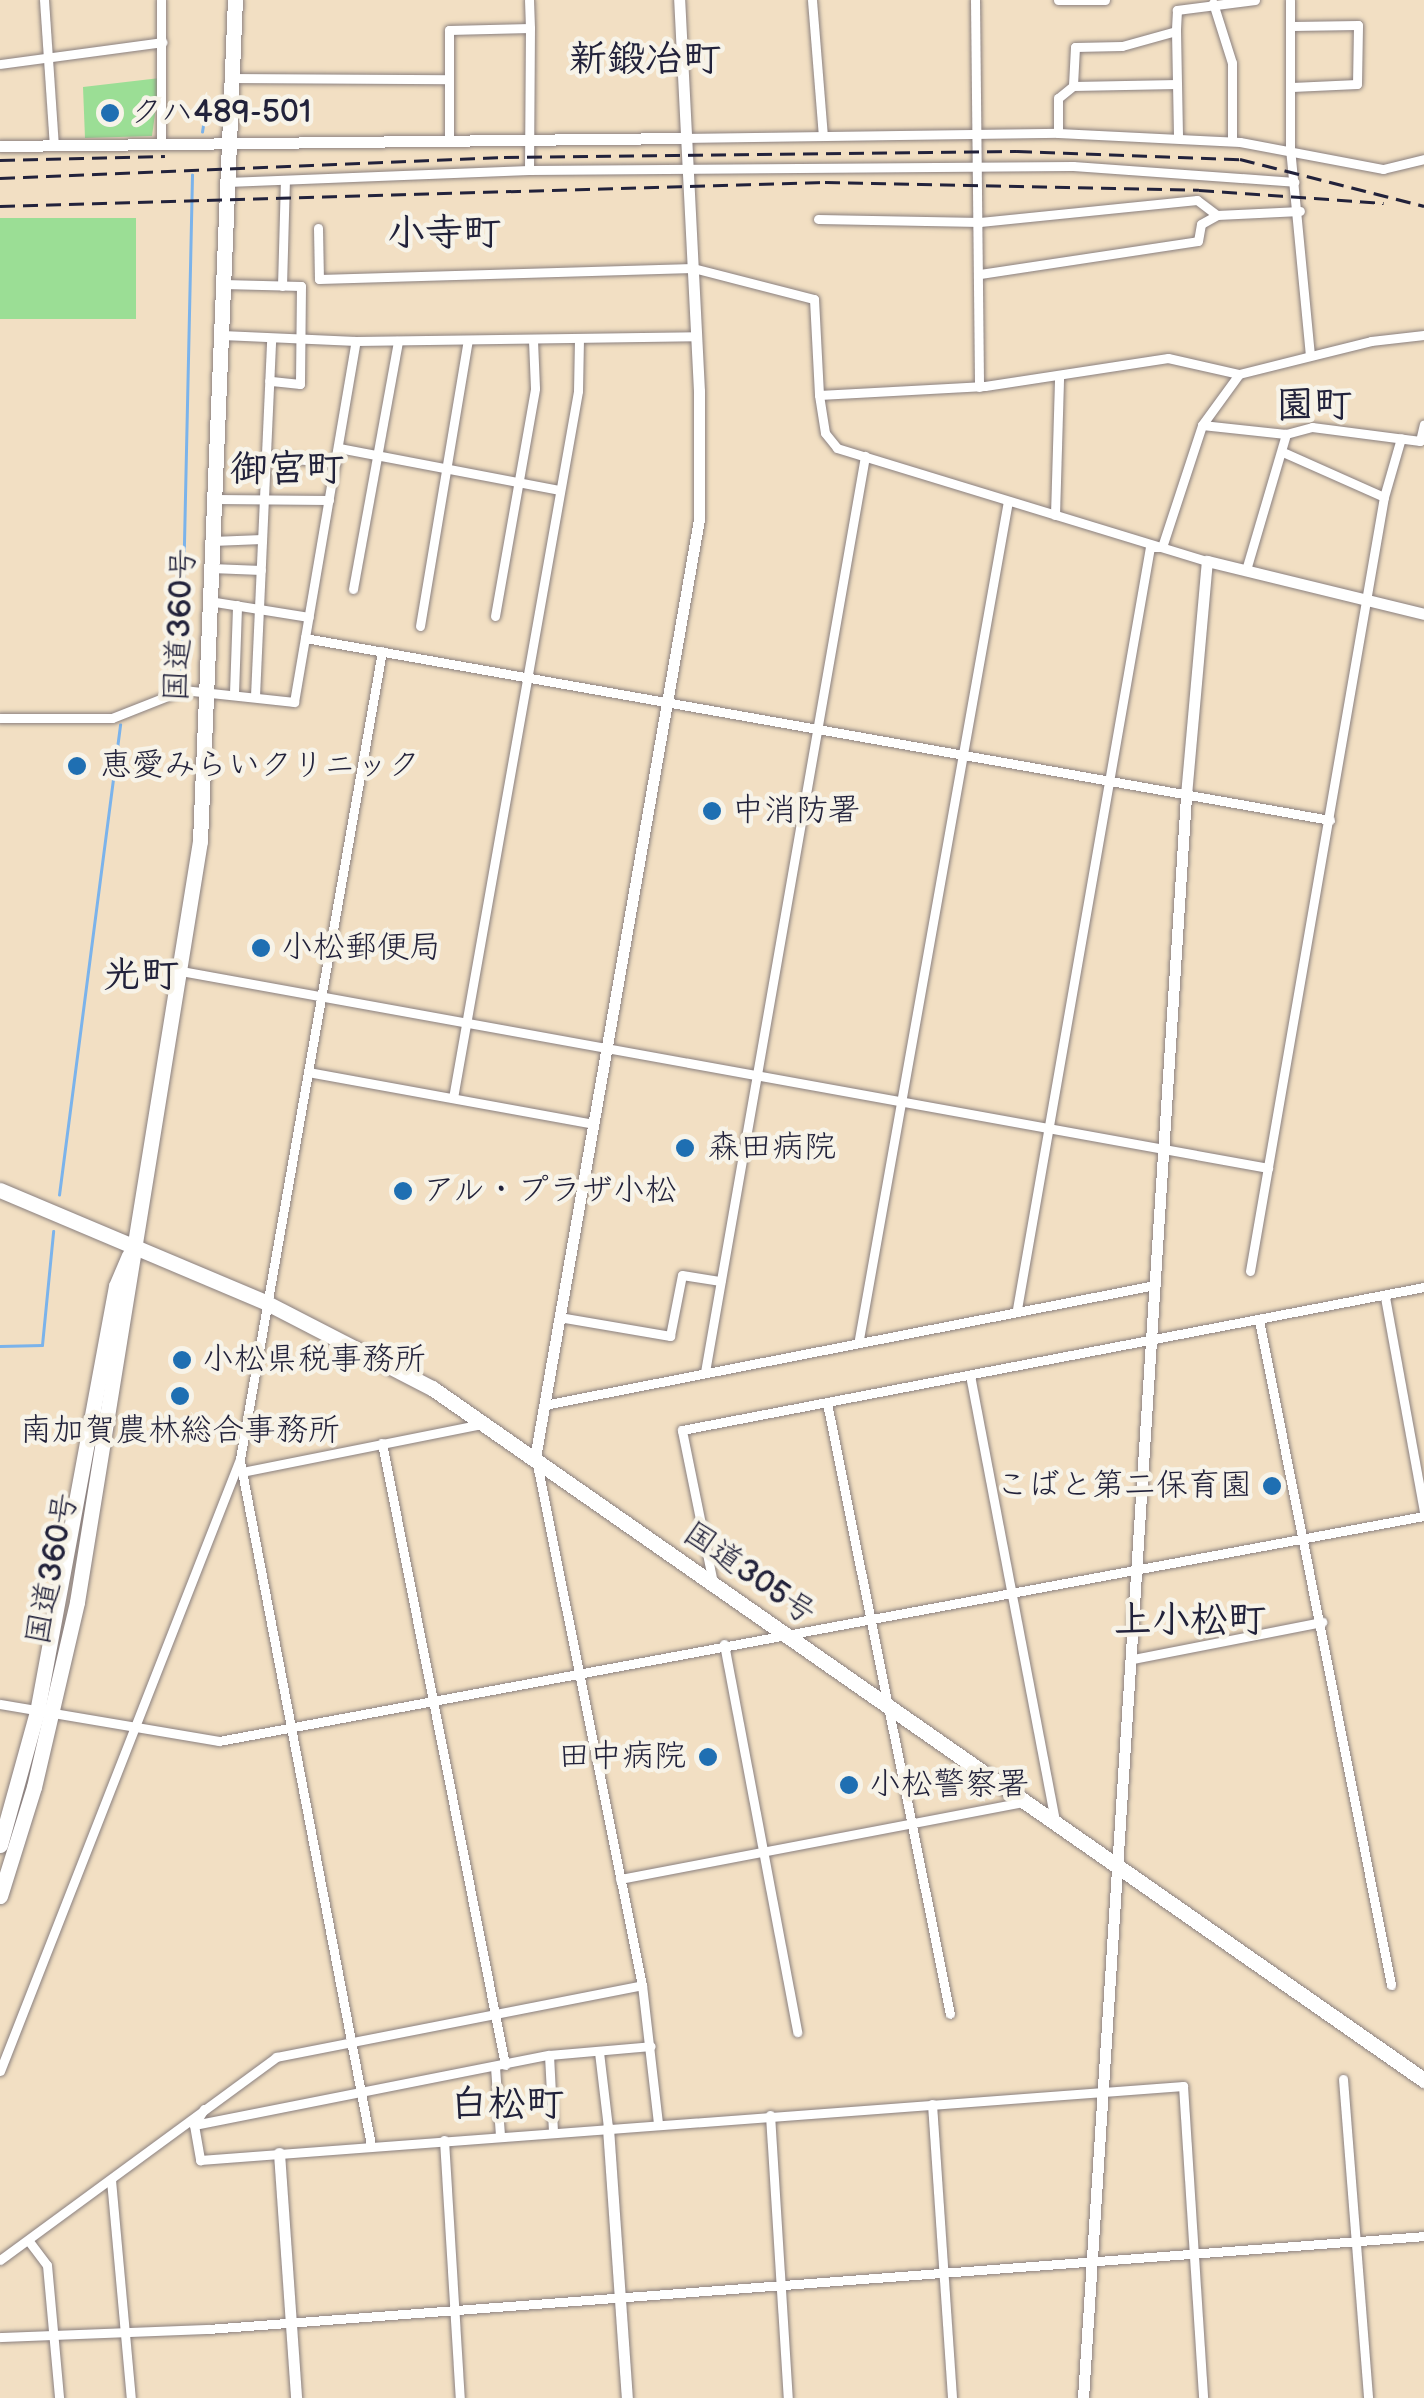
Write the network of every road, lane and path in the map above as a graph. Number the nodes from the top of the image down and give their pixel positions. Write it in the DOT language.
graph roads {
  1 [pos="44,0"];
  2 [pos="160,0"];
  3 [pos="235,0"];
  4 [pos="528,0"];
  5 [pos="678,0"];
  6 [pos="812,0"];
  7 [pos="976,0"];
  8 [pos="1058,0"];
  9 [pos="1105,0"];
  10 [pos="1255,0"];
  11 [pos="1290,0"];
  12 [pos="1213,2"];
  13 [pos="1292,26"];
  14 [pos="530,28"];
  15 [pos="1176,30"];
  16 [pos="163,42"];
  17 [pos="48,58"];
  18 [pos="0,64"];
  19 [pos="231,78"];
  20 [pos="449,79"];
  21 [pos="1177,84"];
  22 [pos="1074,86"];
  23 [pos="1292,87"];
  24 [pos="1058,132"];
  25 [pos="978,135"];
  26 [pos="823,136"];
  27 [pos="1178,136"];
  28 [pos="686,138"];
  29 [pos="530,139"];
  30 [pos="450,140"];
  31 [pos="1232,141"];
  32 [pos="161,145"];
  33 [pos="228,145"];
  34 [pos="0,146"];
  35 [pos="54,146"];
  36 [pos="1290,148"];
  37 [pos="1424,158"];
  38 [pos="979,167"];
  39 [pos="687,168"];
  40 [pos="529,170"];
  41 [pos="284,180"];
  42 [pos="226,182"];
  43 [pos="1294,182"];
  44 [pos="1300,211"];
  45 [pos="1216,215"];
  46 [pos="818,218"];
  47 [pos="980,222"];
  48 [pos="318,228"];
  49 [pos="693,268"];
  50 [pos="980,274"];
  51 [pos="223,284"];
  52 [pos="282,286"];
  53 [pos="222,335"];
  54 [pos="1424,335"];
  55 [pos="696,336"];
  56 [pos="271,338"];
  57 [pos="302,339"];
  58 [pos="468,340"];
  59 [pos="533,340"];
  60 [pos="578,340"];
  61 [pos="356,341"];
  62 [pos="398,341"];
  63 [pos="1310,355"];
  64 [pos="1238,374"];
  65 [pos="1059,377"];
  66 [pos="269,382"];
  67 [pos="979,387"];
  68 [pos="819,395"];
  69 [pos="1202,424"];
  70 [pos="1424,424"];
  71 [pos="1286,434"];
  72 [pos="1401,438"];
  73 [pos="339,448"];
  74 [pos="1285,452"];
  75 [pos="376,455"];
  76 [pos="266,456"];
  77 [pos="865,456"];
  78 [pos="336,463"];
  79 [pos="448,469"];
  80 [pos="520,482"];
  81 [pos="560,490"];
  82 [pos="1384,497"];
  83 [pos="214,499"];
  84 [pos="264,500"];
  85 [pos="330,500"];
  86 [pos="1008,501"];
  87 [pos="1056,515"];
  88 [pos="262,539"];
  89 [pos="212,541"];
  90 [pos="1162,547"];
  91 [pos="1207,561"];
  92 [pos="211,568"];
  93 [pos="261,570"];
  94 [pos="1246,570"];
  95 [pos="353,589"];
  96 [pos="209,601"];
  97 [pos="1371,601"];
  98 [pos="237,605"];
  99 [pos="259,608"];
  100 [pos="1424,614"];
  101 [pos="495,616"];
  102 [pos="309,617"];
  103 [pos="420,626"];
  104 [pos="305,638"];
  105 [pos="382,651"];
  106 [pos="526,678"];
  107 [pos="205,689"];
  108 [pos="234,693"];
  109 [pos="254,696"];
  110 [pos="667,701"];
  111 [pos="0,718"];
  112 [pos="816,730"];
  113 [pos="962,755"];
  114 [pos="1106,780"];
  115 [pos="1186,794"];
  116 [pos="1330,820"];
  117 [pos="181,971"];
  118 [pos="322,998"];
  119 [pos="466,1024"];
  120 [pos="606,1048"];
  121 [pos="308,1072"];
  122 [pos="756,1075"];
  123 [pos="453,1098"];
  124 [pos="901,1102"];
  125 [pos="593,1124"];
  126 [pos="1046,1128"];
  127 [pos="1162,1148"];
  128 [pos="1268,1168"];
  129 [pos="0,1190"];
  130 [pos="132,1248"];
  131 [pos="1250,1271"];
  132 [pos="721,1281"];
  133 [pos="1154,1285"];
  134 [pos="1424,1287"];
  135 [pos="1386,1297"];
  136 [pos="268,1303"];
  137 [pos="1017,1310"];
  138 [pos="560,1317"];
  139 [pos="1259,1320"];
  140 [pos="1155,1338"];
  141 [pos="859,1340"];
  142 [pos="706,1372"];
  143 [pos="970,1375"];
  144 [pos="826,1403"];
  145 [pos="544,1404"];
  146 [pos="483,1424"];
  147 [pos="382,1443"];
  148 [pos="240,1458"];
  149 [pos="535,1458"];
  150 [pos="242,1472"];
  151 [pos="1424,1514"];
  152 [pos="1305,1535"];
  153 [pos="1139,1565"];
  154 [pos="712,1583"];
  155 [pos="1013,1588"];
  156 [pos="868,1617"];
  157 [pos="1322,1622"];
  158 [pos="784,1631"];
  159 [pos="724,1644"];
  160 [pos="1133,1659"];
  161 [pos="578,1673"];
  162 [pos="432,1701"];
  163 [pos="884,1702"];
  164 [pos="0,1704"];
  165 [pos="45,1714"];
  166 [pos="289,1728"];
  167 [pos="130,1731"];
  168 [pos="1024,1802"];
  169 [pos="1055,1821"];
  170 [pos="908,1822"];
  171 [pos="0,1845"];
  172 [pos="762,1853"];
  173 [pos="1119,1865"];
  174 [pos="620,1879"];
  175 [pos="0,1896"];
  176 [pos="642,1985"];
  177 [pos="1391,1985"];
  178 [pos="495,2013"];
  179 [pos="950,2014"];
  180 [pos="797,2032"];
  181 [pos="351,2043"];
  182 [pos="651,2046"];
  183 [pos="599,2052"];
  184 [pos="549,2055"];
  185 [pos="500,2066"];
  186 [pos="0,2071"];
  187 [pos="1344,2079"];
  188 [pos="1424,2080"];
  189 [pos="1105,2091"];
  190 [pos="361,2092"];
  191 [pos="932,2104"];
  192 [pos="204,2110"];
  193 [pos="770,2115"];
  194 [pos="658,2124"];
  195 [pos="194,2125"];
  196 [pos="608,2128"];
  197 [pos="553,2132"];
  198 [pos="500,2135"];
  199 [pos="444,2140"];
  200 [pos="370,2145"];
  201 [pos="279,2153"];
  202 [pos="111,2180"];
  203 [pos="1424,2236"];
  204 [pos="28,2240"];
  205 [pos="1357,2241"];
  206 [pos="1193,2257"];
  207 [pos="0,2260"];
  208 [pos="1092,2262"];
  209 [pos="944,2272"];
  210 [pos="781,2286"];
  211 [pos="619,2298"];
  212 [pos="454,2310"];
  213 [pos="290,2322"];
  214 [pos="126,2329"];
  215 [pos="52,2334"];
  216 [pos="0,2337"];
  217 [pos="59,2398"];
  218 [pos="131,2398"];
  219 [pos="296,2398"];
  220 [pos="460,2398"];
  221 [pos="627,2398"];
  222 [pos="788,2398"];
  223 [pos="952,2398"];
  224 [pos="1083,2398"];
  225 [pos="1203,2398"];
  226 [pos="1368,2398"];
  1 -- 17 [label="street"];
  2 -- 16 [label="street"];
  3 -- 19 [label="highway, 国道360号"];
  4 -- 14 [label="street"];
  5 -- 28 [label="street"];
  6 -- 26 [label="street"];
  7 -- 25 [label="street"];
  8 -- 9 [label="street"];
  10 -- 12 [label="street"];
  11 -- 13 [label="street"];
  12 -- 15 [label="street"];
  12 -- 31 [label="street"];
  13 -- 23 [label="street"];
  13 -- 23 [label="street"];
  14 -- 20 [label="street"];
  14 -- 29 [label="street"];
  15 -- 21 [label="street"];
  15 -- 22 [label="street"];
  16 -- 17 [label="street"];
  16 -- 32 [label="street"];
  17 -- 18 [label="street"];
  17 -- 35 [label="street"];
  19 -- 20 [label="street"];
  19 -- 33 [label="highway, 国道360号"];
  20 -- 30 [label="street"];
  21 -- 22 [label="street"];
  21 -- 27 [label="street"];
  22 -- 24 [label="street"];
  23 -- 36 [label="street"];
  24 -- 25 [label="street"];
  24 -- 27 [label="street"];
  25 -- 26 [label="street"];
  25 -- 38 [label="street"];
  26 -- 28 [label="street"];
  27 -- 31 [label="street"];
  28 -- 29 [label="street"];
  28 -- 39 [label="street"];
  29 -- 30 [label="street"];
  29 -- 40 [label="street"];
  30 -- 33 [label="street"];
  31 -- 36 [label="street"];
  32 -- 33 [label="street"];
  32 -- 35 [label="street"];
  33 -- 42 [label="highway, 国道360号"];
  34 -- 35 [label="street"];
  36 -- 37 [label="street"];
  36 -- 43 [label="street"];
  38 -- 39 [label="street"];
  38 -- 43 [label="street"];
  38 -- 47 [label="street"];
  39 -- 40 [label="street"];
  39 -- 49 [label="street"];
  40 -- 41 [label="street"];
  41 -- 42 [label="street"];
  41 -- 52 [label="street"];
  42 -- 51 [label="highway, 国道360号"];
  43 -- 44 [label="street"];
  44 -- 45 [label="street"];
  44 -- 63 [label="street"];
  45 -- 47 [label="street"];
  45 -- 50 [label="street"];
  46 -- 47 [label="street"];
  47 -- 50 [label="street"];
  48 -- 49 [label="street"];
  49 -- 55 [label="street"];
  49 -- 68 [label="street"];
  50 -- 67 [label="street"];
  51 -- 52 [label="street"];
  51 -- 53 [label="highway, 国道360号"];
  52 -- 57 [label="street"];
  53 -- 56 [label="street"];
  53 -- 83 [label="highway, 国道360号"];
  54 -- 63 [label="street"];
  55 -- 60 [label="street"];
  55 -- 110 [label="street"];
  56 -- 57 [label="street"];
  56 -- 66 [label="street"];
  57 -- 61 [label="street"];
  57 -- 66 [label="street"];
  58 -- 59 [label="street"];
  58 -- 62 [label="street"];
  58 -- 79 [label="street"];
  59 -- 60 [label="street"];
  59 -- 80 [label="street"];
  60 -- 81 [label="street"];
  61 -- 62 [label="street"];
  61 -- 73 [label="street"];
  62 -- 75 [label="street"];
  63 -- 64 [label="street"];
  64 -- 65 [label="street"];
  64 -- 69 [label="street"];
  65 -- 67 [label="street"];
  65 -- 87 [label="street"];
  66 -- 76 [label="street"];
  67 -- 68 [label="street"];
  68 -- 77 [label="street"];
  69 -- 71 [label="street"];
  69 -- 90 [label="street"];
  70 -- 72 [label="street"];
  71 -- 72 [label="street"];
  71 -- 74 [label="street"];
  72 -- 82 [label="street"];
  73 -- 75 [label="street"];
  73 -- 78 [label="street"];
  74 -- 82 [label="street"];
  74 -- 94 [label="street"];
  75 -- 79 [label="street"];
  75 -- 95 [label="street"];
  76 -- 78 [label="street"];
  76 -- 84 [label="street"];
  77 -- 86 [label="street"];
  77 -- 112 [label="street"];
  78 -- 85 [label="street"];
  79 -- 80 [label="street"];
  79 -- 103 [label="street"];
  80 -- 81 [label="street"];
  80 -- 101 [label="street"];
  81 -- 106 [label="street"];
  82 -- 97 [label="street"];
  83 -- 84 [label="street"];
  83 -- 89 [label="highway, 国道360号"];
  84 -- 85 [label="street"];
  84 -- 88 [label="street"];
  85 -- 102 [label="street"];
  86 -- 87 [label="street"];
  86 -- 113 [label="street"];
  87 -- 90 [label="street"];
  88 -- 89 [label="street"];
  88 -- 93 [label="street"];
  89 -- 92 [label="highway, 国道360号"];
  90 -- 91 [label="street"];
  90 -- 114 [label="street"];
  91 -- 94 [label="street"];
  91 -- 115 [label="street"];
  92 -- 93 [label="street"];
  92 -- 96 [label="highway, 国道360号"];
  93 -- 99 [label="street"];
  94 -- 97 [label="street"];
  96 -- 98 [label="street"];
  96 -- 107 [label="highway, 国道360号"];
  97 -- 100 [label="street"];
  97 -- 116 [label="street"];
  98 -- 99 [label="street"];
  98 -- 108 [label="street"];
  99 -- 102 [label="street"];
  99 -- 109 [label="street"];
  102 -- 104 [label="street"];
  104 -- 105 [label="street"];
  104 -- 109 [label="street"];
  105 -- 106 [label="street"];
  105 -- 118 [label="street"];
  106 -- 110 [label="street"];
  106 -- 119 [label="street"];
  107 -- 108 [label="street"];
  107 -- 111 [label="street"];
  107 -- 117 [label="highway, 国道360号"];
  108 -- 109 [label="street"];
  110 -- 112 [label="street"];
  110 -- 120 [label="street"];
  112 -- 113 [label="street"];
  112 -- 122 [label="street"];
  113 -- 114 [label="street"];
  113 -- 124 [label="street"];
  114 -- 115 [label="street"];
  114 -- 126 [label="street"];
  115 -- 116 [label="street"];
  115 -- 127 [label="street"];
  116 -- 128 [label="street"];
  117 -- 118 [label="street"];
  117 -- 130 [label="highway, 国道360号"];
  118 -- 119 [label="street"];
  118 -- 121 [label="street"];
  119 -- 120 [label="street"];
  119 -- 123 [label="street"];
  120 -- 122 [label="street"];
  120 -- 125 [label="street"];
  121 -- 123 [label="street"];
  121 -- 136 [label="street"];
  122 -- 124 [label="street"];
  122 -- 132 [label="street"];
  123 -- 125 [label="street"];
  124 -- 126 [label="street"];
  124 -- 141 [label="street"];
  125 -- 138 [label="street"];
  126 -- 127 [label="street"];
  126 -- 137 [label="street"];
  127 -- 128 [label="street"];
  127 -- 133 [label="street"];
  128 -- 131 [label="street"];
  129 -- 130 [label="highway, 国道305号"];
  130 -- 136 [label="highway, 国道305号"];
  130 -- 165 [label="highway, 国道360号"];
  132 -- 138 [label="street"];
  132 -- 142 [label="street"];
  133 -- 137 [label="street"];
  133 -- 140 [label="street"];
  134 -- 135 [label="street"];
  135 -- 139 [label="street"];
  135 -- 151 [label="street"];
  136 -- 146 [label="highway, 国道305号"];
  136 -- 148 [label="street"];
  137 -- 141 [label="street"];
  138 -- 145 [label="street"];
  139 -- 140 [label="street"];
  139 -- 152 [label="street"];
  140 -- 143 [label="street"];
  140 -- 153 [label="street"];
  141 -- 142 [label="street"];
  142 -- 145 [label="street"];
  143 -- 144 [label="street"];
  143 -- 155 [label="street"];
  144 -- 154 [label="street"];
  144 -- 156 [label="street"];
  145 -- 149 [label="street"];
  146 -- 147 [label="street"];
  146 -- 149 [label="highway, 国道305号"];
  147 -- 150 [label="street"];
  147 -- 162 [label="street"];
  148 -- 150 [label="street"];
  148 -- 167 [label="street"];
  149 -- 154 [label="highway, 国道305号"];
  149 -- 161 [label="street"];
  150 -- 166 [label="street"];
  151 -- 152 [label="street"];
  152 -- 153 [label="street"];
  152 -- 157 [label="street"];
  153 -- 155 [label="street"];
  153 -- 160 [label="street"];
  154 -- 158 [label="highway, 国道305号"];
  155 -- 156 [label="street"];
  155 -- 169 [label="street"];
  156 -- 158 [label="street"];
  156 -- 163 [label="street"];
  157 -- 160 [label="street"];
  157 -- 177 [label="street"];
  158 -- 159 [label="street"];
  158 -- 163 [label="highway, 国道305号"];
  159 -- 161 [label="street"];
  159 -- 172 [label="street"];
  160 -- 173 [label="street"];
  161 -- 162 [label="street"];
  161 -- 174 [label="street"];
  162 -- 166 [label="street"];
  162 -- 178 [label="street"];
  163 -- 168 [label="highway, 国道305号"];
  163 -- 170 [label="street"];
  164 -- 165 [label="street"];
  165 -- 167 [label="street"];
  165 -- 171 [label="highway, 国道360号"];
  165 -- 175 [label="highway, 国道360号"];
  166 -- 167 [label="street"];
  166 -- 181 [label="street"];
  167 -- 186 [label="street"];
  168 -- 169 [label="highway, 国道305号"];
  168 -- 170 [label="street"];
  169 -- 173 [label="highway, 国道305号"];
  170 -- 172 [label="street"];
  170 -- 179 [label="street"];
  172 -- 174 [label="street"];
  172 -- 180 [label="street"];
  173 -- 188 [label="highway, 国道305号"];
  173 -- 189 [label="street"];
  174 -- 176 [label="street"];
  176 -- 178 [label="street"];
  176 -- 182 [label="street"];
  178 -- 181 [label="street"];
  178 -- 185 [label="street"];
  181 -- 190 [label="street"];
  181 -- 192 [label="street"];
  182 -- 183 [label="street"];
  182 -- 194 [label="street"];
  183 -- 184 [label="street"];
  183 -- 196 [label="street"];
  184 -- 185 [label="street"];
  184 -- 197 [label="street"];
  185 -- 190 [label="street"];
  185 -- 198 [label="street"];
  187 -- 205 [label="street"];
  189 -- 191 [label="street"];
  189 -- 206 [label="street"];
  189 -- 208 [label="street"];
  190 -- 195 [label="street"];
  190 -- 200 [label="street"];
  191 -- 193 [label="street"];
  191 -- 209 [label="street"];
  192 -- 195 [label="street"];
  192 -- 202 [label="street"];
  193 -- 194 [label="street"];
  193 -- 210 [label="street"];
  194 -- 196 [label="street"];
  195 -- 201 [label="street"];
  196 -- 197 [label="street"];
  196 -- 211 [label="street"];
  197 -- 198 [label="street"];
  198 -- 199 [label="street"];
  199 -- 200 [label="street"];
  199 -- 212 [label="street"];
  200 -- 201 [label="street"];
  201 -- 213 [label="street"];
  202 -- 204 [label="street"];
  202 -- 214 [label="street"];
  203 -- 205 [label="street"];
  204 -- 207 [label="street"];
  204 -- 215 [label="street"];
  205 -- 206 [label="street"];
  205 -- 226 [label="street"];
  206 -- 208 [label="street"];
  206 -- 225 [label="street"];
  208 -- 209 [label="street"];
  208 -- 224 [label="street"];
  209 -- 210 [label="street"];
  209 -- 223 [label="street"];
  210 -- 211 [label="street"];
  210 -- 222 [label="street"];
  211 -- 212 [label="street"];
  211 -- 221 [label="street"];
  212 -- 213 [label="street"];
  212 -- 220 [label="street"];
  213 -- 214 [label="street"];
  213 -- 219 [label="street"];
  214 -- 215 [label="street"];
  214 -- 218 [label="street"];
  215 -- 216 [label="street"];
  215 -- 217 [label="street"];
}
